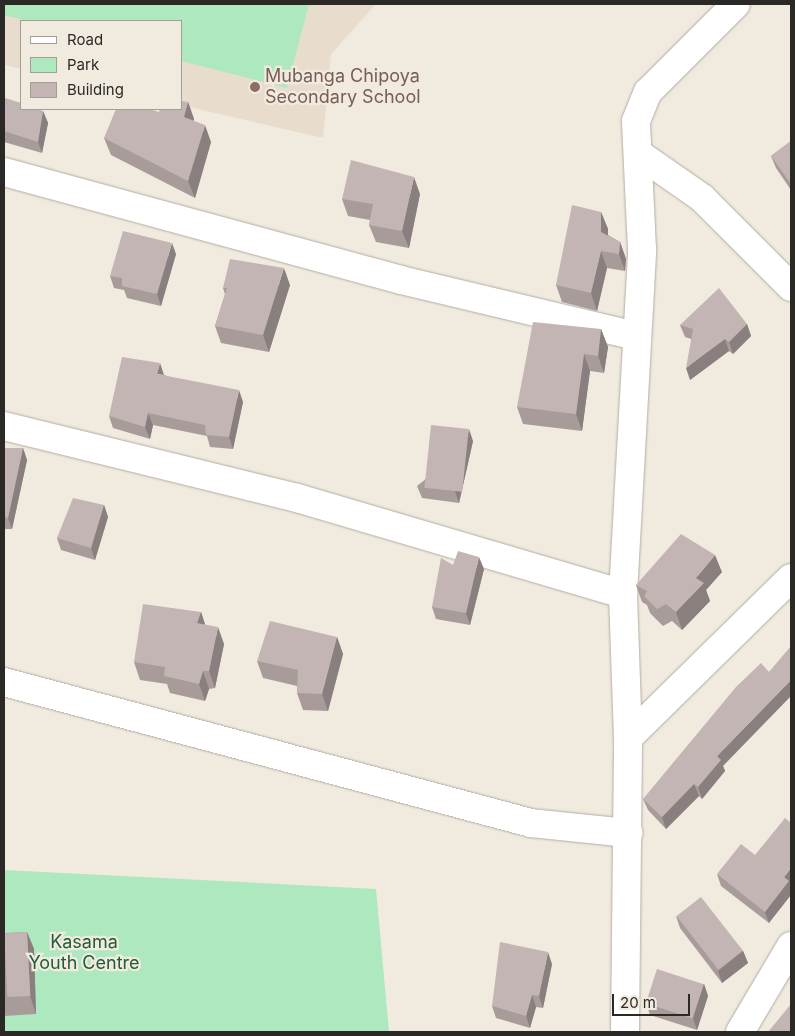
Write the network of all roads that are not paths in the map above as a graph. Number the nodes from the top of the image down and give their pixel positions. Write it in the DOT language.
graph roads {
  1 [pos="736,4"];
  2 [pos="639,154"];
  3 [pos="4,172"];
  4 [pos="791,287"];
  5 [pos="636,336"];
  6 [pos="4,426"];
  7 [pos="791,578"];
  8 [pos="623,594"];
  9 [pos="4,682"];
  10 [pos="628,738"];
  11 [pos="628,833"];
  12 [pos="791,946"];
  13 [pos="625,1032"];
  14 [pos="740,1032"];
  1 -- 2 [label="street"];
  2 -- 4 [label="street"];
  2 -- 5 [label="street"];
  3 -- 5 [label="street"];
  5 -- 8 [label="street"];
  6 -- 8 [label="street"];
  7 -- 10 [label="street"];
  8 -- 10 [label="street"];
  9 -- 11 [label="street"];
  10 -- 11 [label="street"];
  11 -- 13 [label="street"];
  12 -- 14 [label="street"];
}
